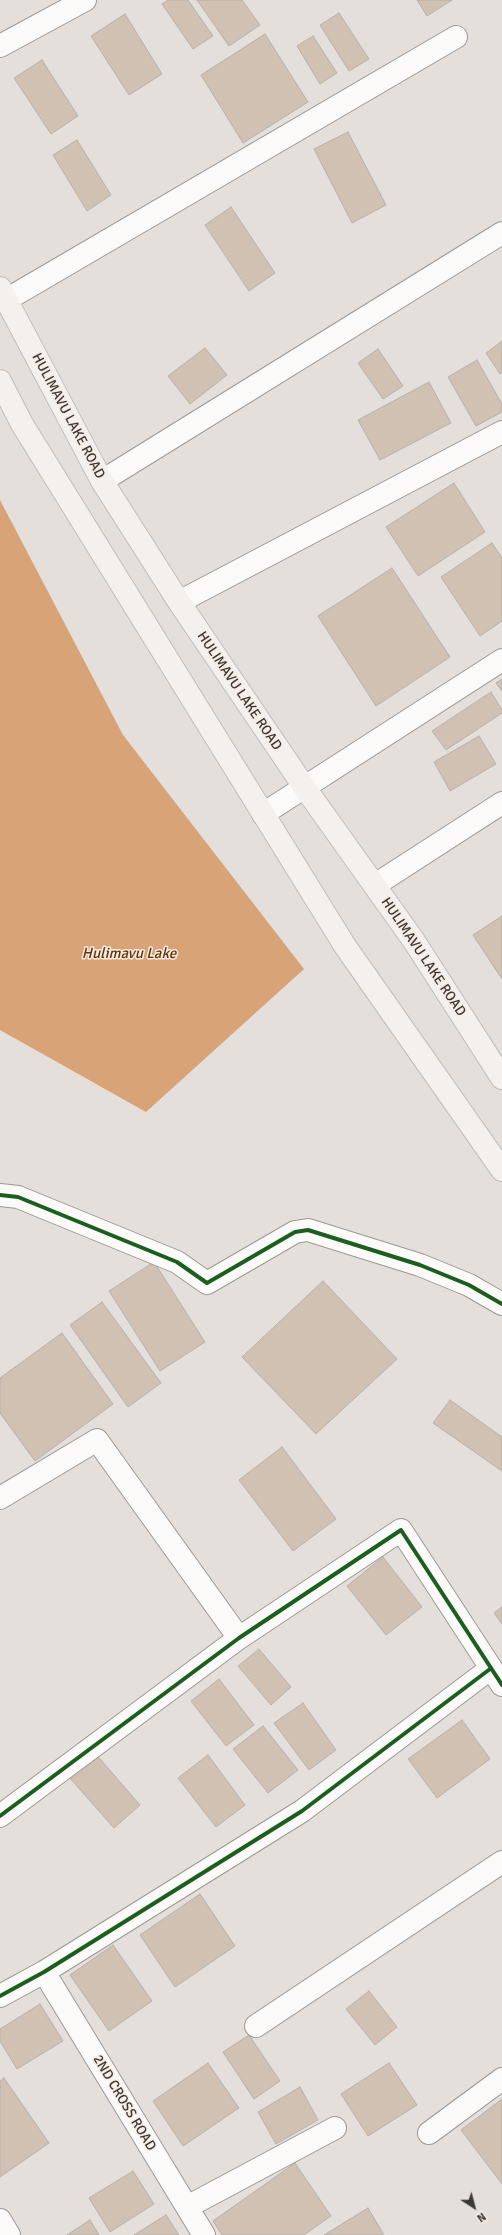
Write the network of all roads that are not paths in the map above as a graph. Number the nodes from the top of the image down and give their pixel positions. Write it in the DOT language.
graph roads {
  1 [pos="85,0"];
  2 [pos="456,37"];
  3 [pos="0,46"];
  4 [pos="502,233"];
  5 [pos="3,294"];
  6 [pos="0,381"];
  7 [pos="502,432"];
  8 [pos="102,481"];
  9 [pos="179,602"];
  10 [pos="502,660"];
  11 [pos="305,788"];
  12 [pos="502,803"];
  13 [pos="263,814"];
  14 [pos="375,885"];
  15 [pos="502,1078"];
  16 [pos="502,1170"];
  17 [pos="0,1195"];
  18 [pos="502,1304"];
  19 [pos="0,1498"];
  20 [pos="239,1638"];
  21 [pos="496,1677"];
  22 [pos="0,1816"];
  23 [pos="502,1862"];
  24 [pos="44,1972"];
  25 [pos="0,1996"];
  26 [pos="256,2026"];
  27 [pos="502,2079"];
  28 [pos="336,2128"];
  29 [pos="429,2133"];
  30 [pos="187,2207"];
  31 [pos="0,2220"];
  32 [pos="9,2235"];
  33 [pos="204,2235"];
  1 -- 3 [label="street"];
  2 -- 5 [label="street"];
  4 -- 8 [label="street"];
  5 -- 8 [label="main road, HULIMAVU LAKE ROAD"];
  6 -- 13 [label="main road"];
  7 -- 9 [label="street"];
  8 -- 9 [label="main road, HULIMAVU LAKE ROAD"];
  9 -- 11 [label="main road, HULIMAVU LAKE ROAD"];
  10 -- 11 [label="street"];
  11 -- 13 [label="street"];
  11 -- 14 [label="main road, HULIMAVU LAKE ROAD"];
  12 -- 14 [label="street"];
  13 -- 16 [label="main road"];
  14 -- 15 [label="main road, HULIMAVU LAKE ROAD"];
  17 -- 18 [label="street"];
  19 -- 20 [label="street"];
  20 -- 21 [label="street"];
  20 -- 22 [label="street"];
  21 -- 24 [label="street"];
  23 -- 26 [label="street"];
  24 -- 25 [label="street"];
  24 -- 30 [label="street, 2ND CROSS ROAD"];
  27 -- 29 [label="street"];
  28 -- 30 [label="street"];
  30 -- 33 [label="street, 2ND CROSS ROAD"];
  31 -- 32 [label="street"];
}
